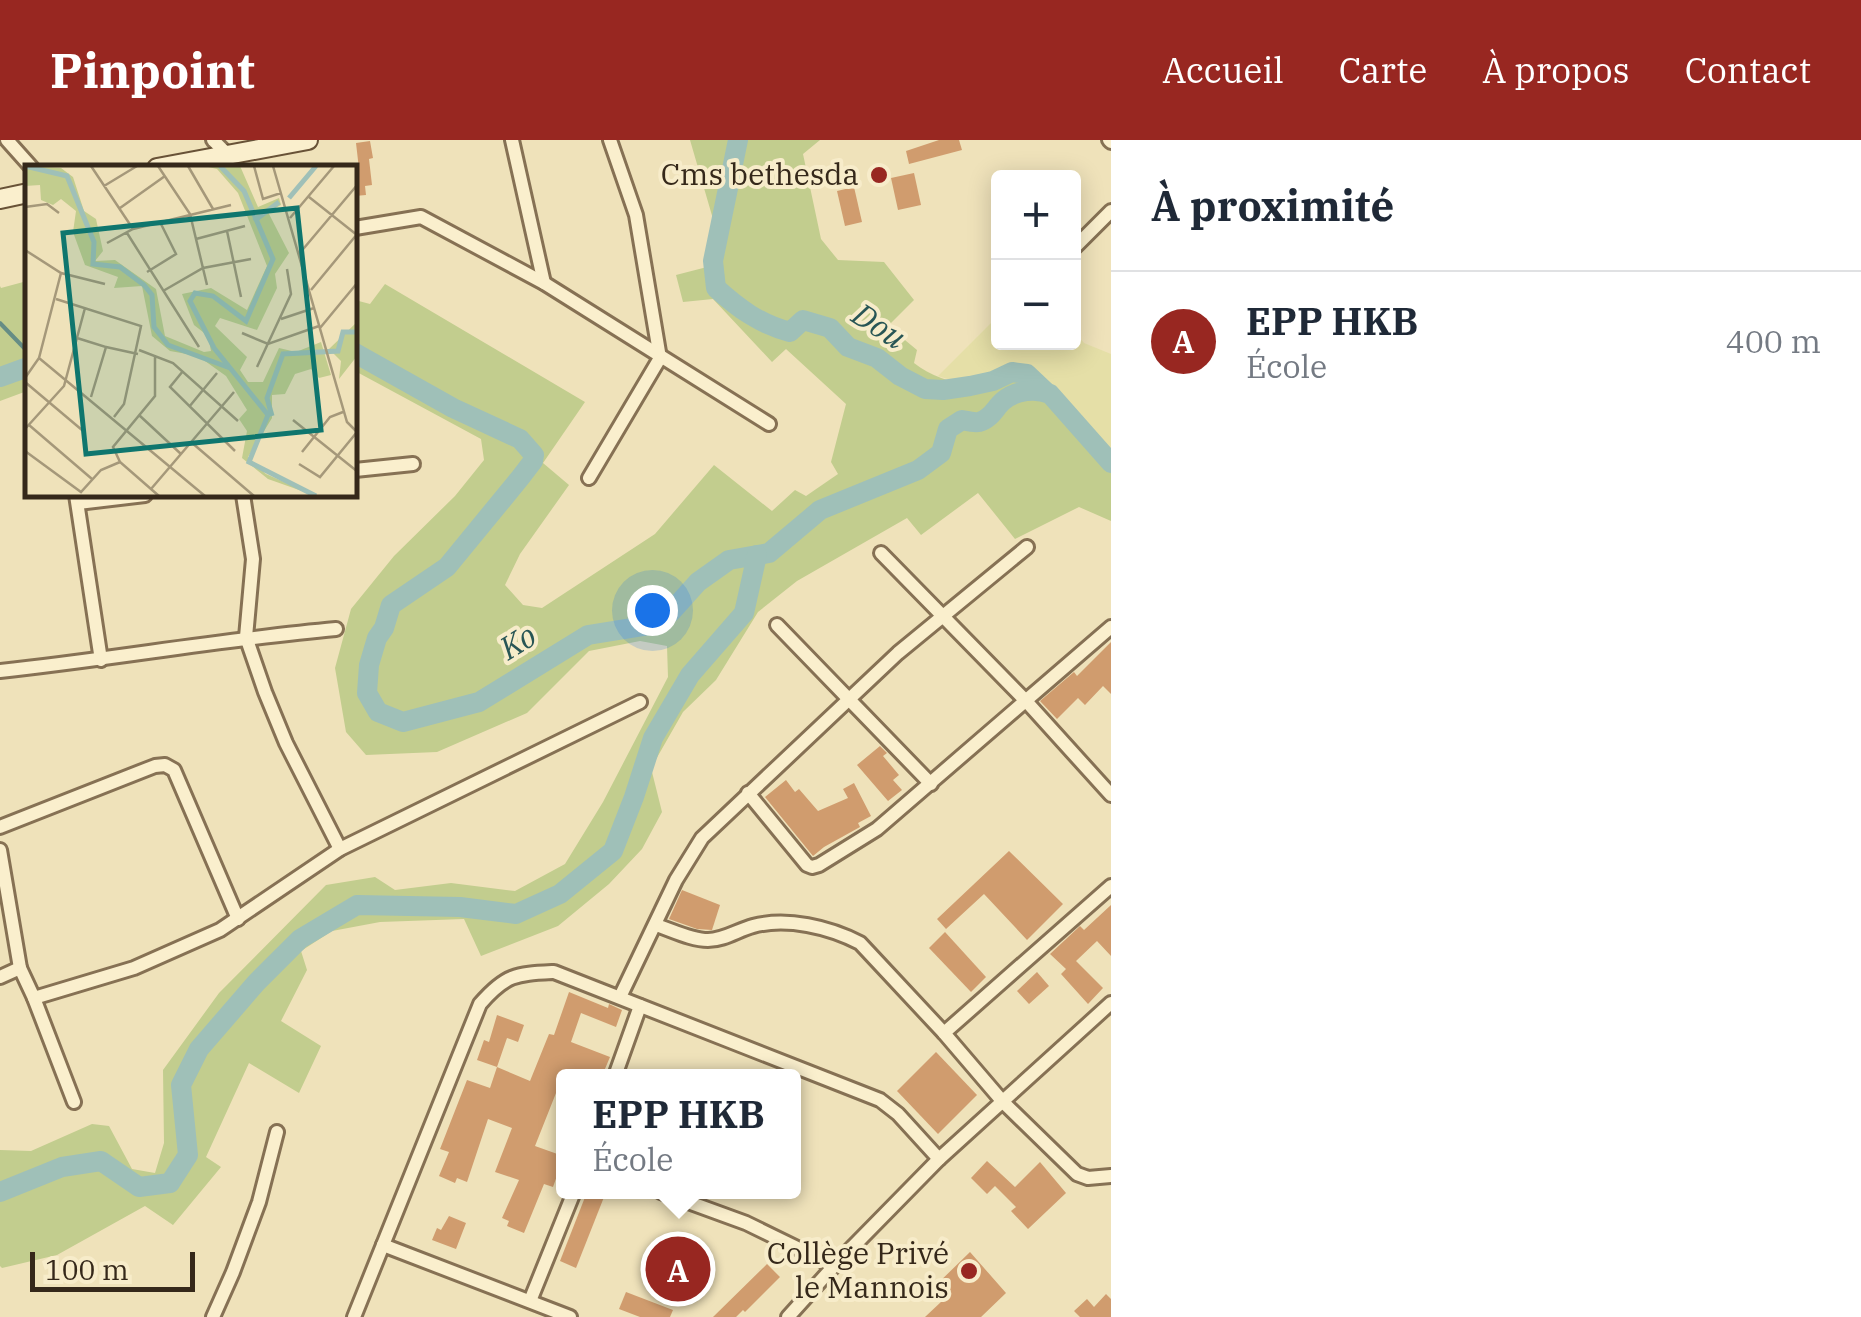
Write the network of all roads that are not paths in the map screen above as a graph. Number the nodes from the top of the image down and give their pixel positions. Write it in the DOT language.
graph roads {
  1 [pos="7,140"];
  2 [pos="213,140"];
  3 [pos="308,140"];
  4 [pos="512,140"];
  5 [pos="610,140"];
  6 [pos="227,154"];
  7 [pos="29,165"];
  8 [pos="171,165"];
  9 [pos="25,194"];
  10 [pos="0,199"];
  11 [pos="1111,212"];
  12 [pos="358,227"];
  13 [pos="1081,241"];
  14 [pos="544,283"];
  15 [pos="660,358"];
  16 [pos="769,424"];
  17 [pos="413,464"];
  18 [pos="358,470"];
  19 [pos="588,478"];
  20 [pos="243,498"];
  21 [pos="77,499"];
  22 [pos="1028,547"];
  23 [pos="880,552"];
  24 [pos="945,617"];
  25 [pos="776,624"];
  26 [pos="1111,626"];
  27 [pos="336,629"];
  28 [pos="246,637"];
  29 [pos="100,660"];
  30 [pos="0,671"];
  31 [pos="850,701"];
  32 [pos="1026,701"];
  33 [pos="640,702"];
  34 [pos="931,784"];
  35 [pos="1109,790"];
  36 [pos="748,793"];
  37 [pos="0,827"];
  38 [pos="340,849"];
  39 [pos="0,850"];
  40 [pos="1111,886"];
  41 [pos="238,919"];
  42 [pos="656,924"];
  43 [pos="20,968"];
  44 [pos="0,977"];
  45 [pos="620,997"];
  46 [pos="34,998"];
  47 [pos="1111,1003"];
  48 [pos="640,1006"];
  49 [pos="944,1033"];
  50 [pos="618,1069"];
  51 [pos="801,1069"];
  52 [pos="801,1069"];
  53 [pos="74,1102"];
  54 [pos="1003,1102"];
  55 [pos="277,1132"];
  56 [pos="939,1159"];
  57 [pos="1111,1176"];
  58 [pos="571,1199"];
  59 [pos="681,1199"];
  60 [pos="384,1246"];
  61 [pos="834,1266"];
  62 [pos="530,1301"];
  63 [pos="213,1317"];
  64 [pos="354,1317"];
  65 [pos="570,1317"];
  66 [pos="788,1317"];
  1 -- 7 [label="street"];
  2 -- 6 [label="street"];
  3 -- 6 [label="main road"];
  4 -- 14 [label="street"];
  5 -- 15 [label="street"];
  6 -- 8 [label="main road"];
  9 -- 10 [label="main road"];
  11 -- 13 [label="street"];
  12 -- 14 [label="street"];
  14 -- 15 [label="street"];
  15 -- 16 [label="street"];
  15 -- 19 [label="street"];
  17 -- 18 [label="street"];
  20 -- 28 [label="street"];
  21 -- 29 [label="street"];
  22 -- 24 [label="street"];
  23 -- 24 [label="street"];
  24 -- 31 [label="street"];
  24 -- 32 [label="street"];
  25 -- 31 [label="street"];
  26 -- 32 [label="street"];
  27 -- 28 [label="street"];
  28 -- 29 [label="street"];
  28 -- 38 [label="street"];
  29 -- 30 [label="street"];
  31 -- 34 [label="street"];
  31 -- 36 [label="street"];
  32 -- 34 [label="street"];
  32 -- 35 [label="street"];
  33 -- 38 [label="street"];
  34 -- 36 [label="street"];
  36 -- 42 [label="street"];
  37 -- 41 [label="street"];
  38 -- 41 [label="street"];
  39 -- 43 [label="street"];
  40 -- 49 [label="street"];
  41 -- 46 [label="street"];
  42 -- 45 [label="street"];
  42 -- 49 [label="street"];
  43 -- 44 [label="street"];
  43 -- 46 [label="street"];
  45 -- 48 [label="street"];
  45 -- 60 [label="street"];
  46 -- 53 [label="street"];
  47 -- 54 [label="street"];
  48 -- 50 [label="street"];
  48 -- 51 [label="street"];
  49 -- 54 [label="street"];
  52 -- 56 [label="street"];
  54 -- 56 [label="street"];
  54 -- 57 [label="street"];
  55 -- 63 [label="street"];
  56 -- 61 [label="street"];
  58 -- 62 [label="street"];
  59 -- 61 [label="street"];
  60 -- 62 [label="street"];
  60 -- 64 [label="street"];
  61 -- 66 [label="street"];
  62 -- 65 [label="street"];
}
